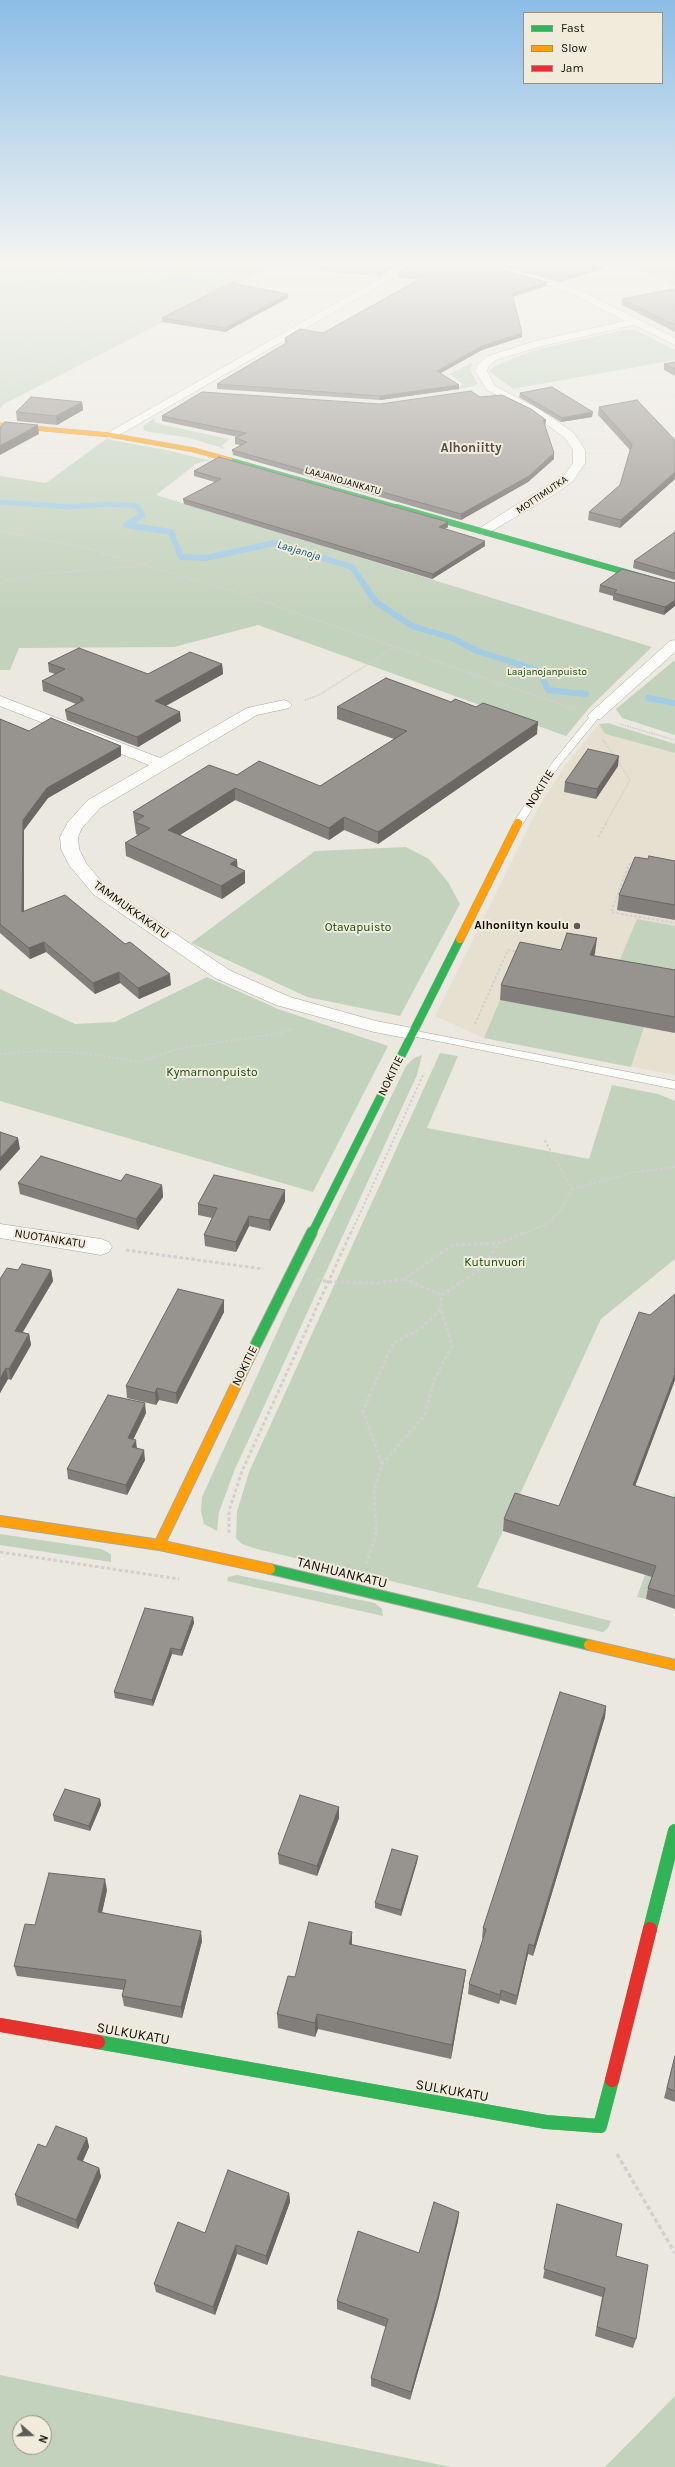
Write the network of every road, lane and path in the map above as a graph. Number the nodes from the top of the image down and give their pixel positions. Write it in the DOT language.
graph roads {
  1 [pos="16,381"];
  2 [pos="206,381"];
  3 [pos="487,381"];
  4 [pos="491,388"];
  5 [pos="0,390"];
  6 [pos="477,390"];
  7 [pos="187,392"];
  8 [pos="211,393"];
  9 [pos="0,425"];
  10 [pos="110,436"];
  11 [pos="0,531"];
  12 [pos="483,532"];
  13 [pos="145,565"];
  14 [pos="0,583"];
  15 [pos="675,586"];
  16 [pos="675,644"];
  17 [pos="395,647"];
  18 [pos="0,701"];
  19 [pos="284,705"];
  20 [pos="593,718"];
  21 [pos="675,740"];
  22 [pos="161,764"];
  23 [pos="518,823"];
  24 [pos="598,837"];
  25 [pos="637,866"];
  26 [pos="675,924"];
  27 [pos="523,953"];
  28 [pos="327,1014"];
  29 [pos="411,1033"];
  30 [pos="436,1037"];
  31 [pos="466,1043"];
  32 [pos="0,1054"];
  33 [pos="675,1085"];
  34 [pos="544,1139"];
  35 [pos="675,1167"];
  36 [pos="572,1189"];
  37 [pos="0,1232"];
  38 [pos="500,1243"];
  39 [pos="101,1247"];
  40 [pos="290,1273"];
  41 [pos="404,1279"];
  42 [pos="329,1282"];
  43 [pos="442,1295"];
  44 [pos="441,1309"];
  45 [pos="382,1464"];
  46 [pos="0,1521"];
  47 [pos="159,1545"];
  48 [pos="223,1558"];
  49 [pos="356,1591"];
  50 [pos="675,1665"];
  51 [pos="675,1831"];
  52 [pos="0,2025"];
  53 [pos="600,2126"];
  54 [pos="675,2253"];
  1 -- 5 [label="path"];
  2 -- 7 [label="street"];
  3 -- 4 [label="street"];
  4 -- 6 [label="street"];
  4 -- 12 [label="street, MOTTIMUTKA"];
  7 -- 8 [label="street"];
  7 -- 10 [label="street"];
  9 -- 10 [label="street, LAAJANOJANKATU"];
  10 -- 12 [label="street, LAAJANOJANKATU"];
  11 -- 13 [label="path"];
  12 -- 15 [label="street, LAAJANOJANKATU"];
  13 -- 14 [label="path"];
  13 -- 17 [label="path"];
  16 -- 20 [label="street, NOKITIE"];
  17 -- 19 [label="path"];
  17 -- 20 [label="path"];
  18 -- 22 [label="street"];
  19 -- 22 [label="street, TAMMUKKAKATU"];
  20 -- 21 [label="path"];
  20 -- 23 [label="lane, NOKITIE"];
  20 -- 24 [label="path"];
  22 -- 28 [label="street, TAMMUKKAKATU"];
  23 -- 29 [label="street, NOKITIE"];
  25 -- 26 [label="path"];
  27 -- 31 [label="path"];
  28 -- 29 [label="street, TAMMUKKAKATU"];
  28 -- 32 [label="path"];
  29 -- 30 [label="lane"];
  29 -- 40 [label="street, NOKITIE"];
  30 -- 31 [label="lane"];
  30 -- 42 [label="path"];
  31 -- 33 [label="lane"];
  34 -- 36 [label="path"];
  35 -- 36 [label="path"];
  36 -- 38 [label="path"];
  37 -- 39 [label="street, NUOTANKATU"];
  38 -- 41 [label="path"];
  38 -- 43 [label="path"];
  39 -- 40 [label="path"];
  40 -- 42 [label="path"];
  40 -- 47 [label="street, NOKITIE"];
  41 -- 42 [label="path"];
  41 -- 43 [label="path"];
  42 -- 48 [label="path"];
  43 -- 44 [label="path"];
  44 -- 45 [label="path"];
  44 -- 45 [label="path"];
  45 -- 49 [label="path"];
  46 -- 47 [label="street, TANHUANKATU"];
  47 -- 48 [label="street, TANHUANKATU"];
  48 -- 49 [label="street, TANHUANKATU"];
  49 -- 50 [label="street, TANHUANKATU"];
  51 -- 53 [label="street"];
  52 -- 53 [label="street, SULKUKATU"];
  53 -- 54 [label="path"];
}
